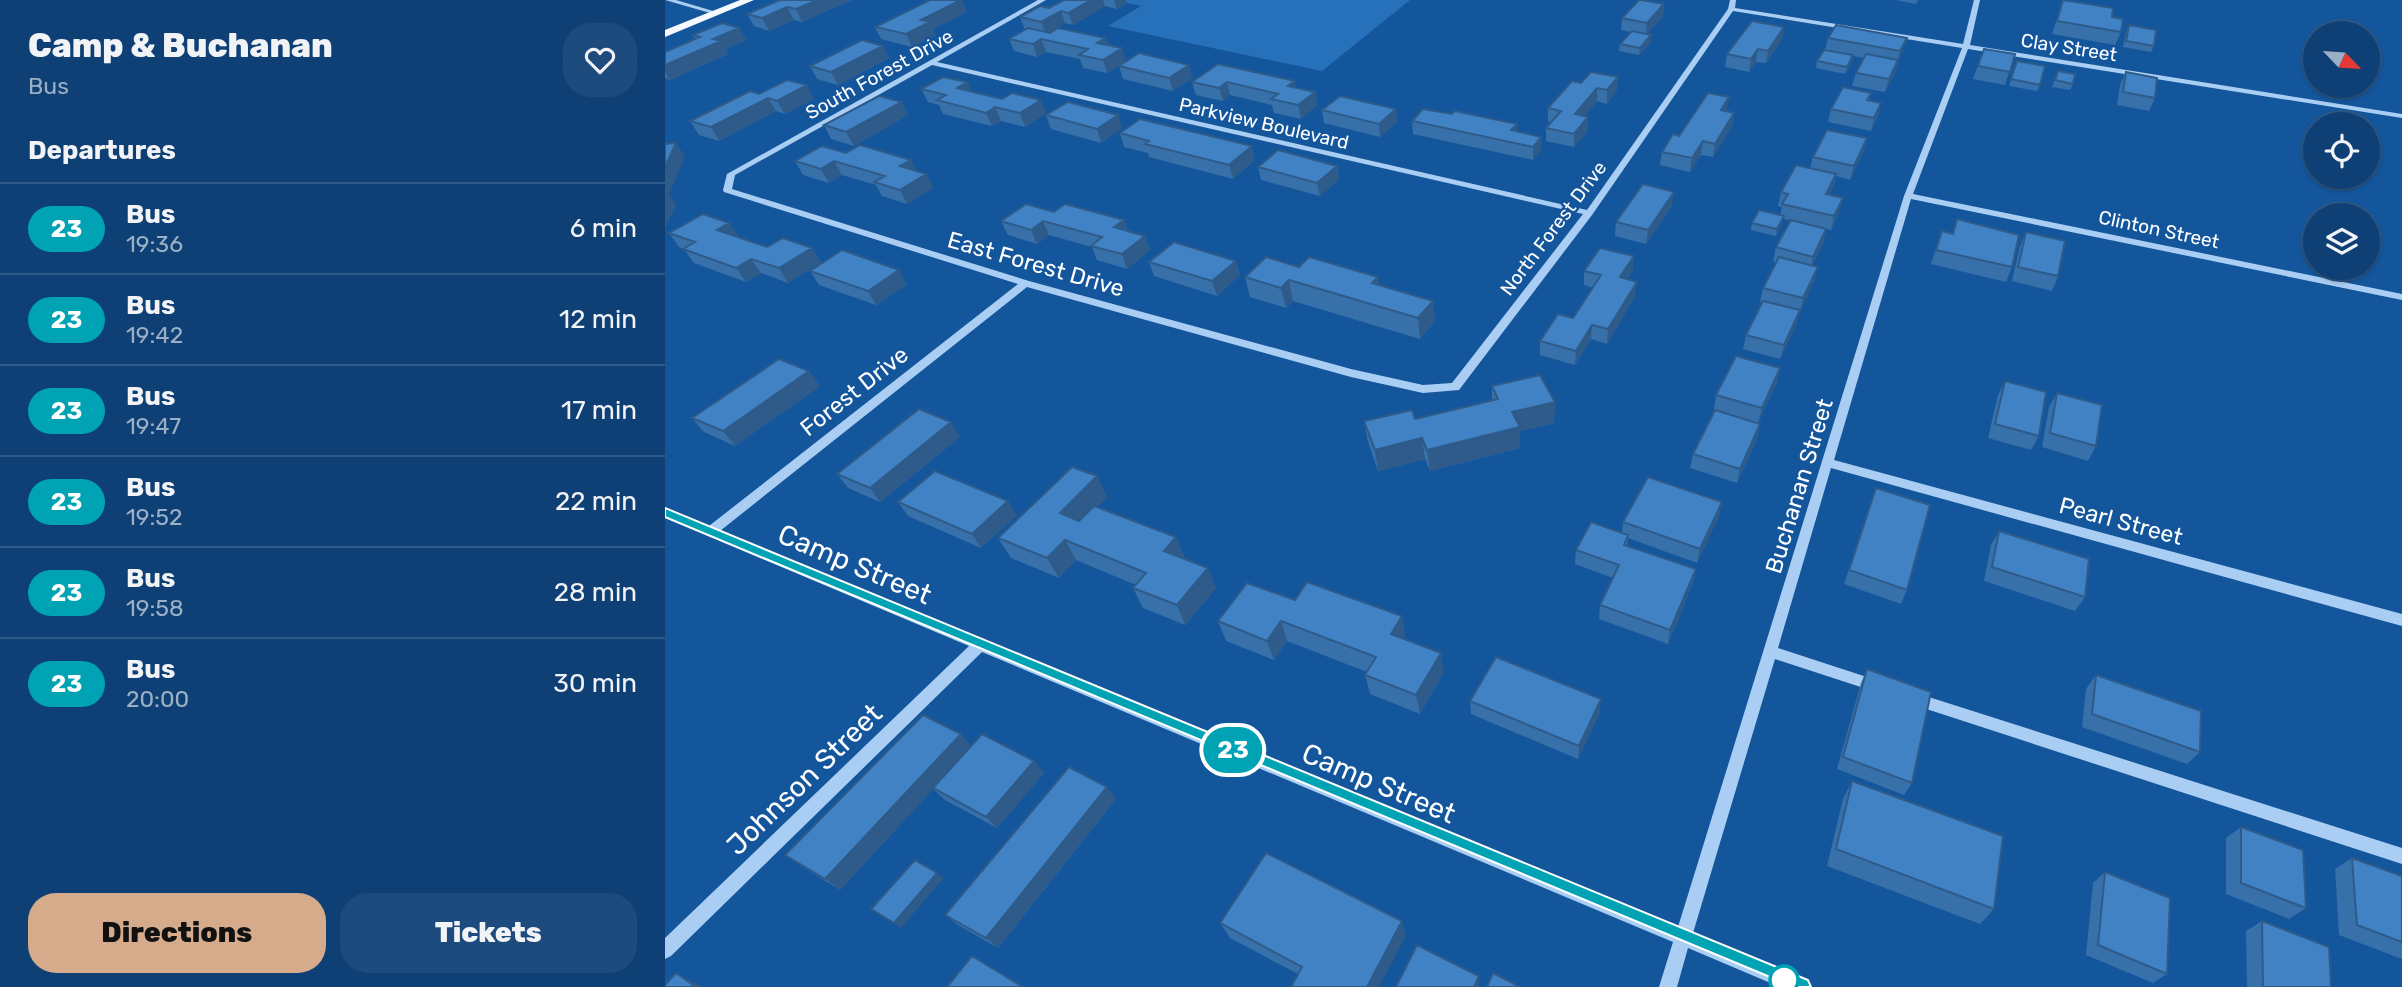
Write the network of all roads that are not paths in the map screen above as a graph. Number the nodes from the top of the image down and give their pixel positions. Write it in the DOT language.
graph roads {
  1 [pos="668,0"];
  2 [pos="749,0"];
  3 [pos="1042,0"];
  4 [pos="1977,0"];
  5 [pos="1732,4"];
  6 [pos="717,13"];
  7 [pos="665,34"];
  8 [pos="1966,46"];
  9 [pos="932,63"];
  10 [pos="2402,117"];
  11 [pos="731,174"];
  12 [pos="1908,196"];
  13 [pos="1589,213"];
  14 [pos="1025,283"];
  15 [pos="2402,297"];
  16 [pos="1351,373"];
  17 [pos="1828,463"];
  18 [pos="665,513"];
  19 [pos="710,532"];
  20 [pos="2402,620"];
  21 [pos="980,645"];
  22 [pos="1771,652"];
  23 [pos="2402,856"];
  24 [pos="1685,939"];
  25 [pos="665,950"];
  26 [pos="1668,987"];
  27 [pos="1801,987"];
  1 -- 6 [label="street"];
  2 -- 6 [label="main road"];
  3 -- 9 [label="street, South Forest Drive"];
  4 -- 8 [label="street, Buchanan Street"];
  5 -- 8 [label="street, Clay Street"];
  5 -- 13 [label="street, North Forest Drive"];
  6 -- 7 [label="main road"];
  8 -- 10 [label="street, Clay Street"];
  8 -- 12 [label="street, Buchanan Street"];
  9 -- 11 [label="street, South Forest Drive"];
  9 -- 13 [label="street, Parkview Boulevard"];
  11 -- 14 [label="street, East Forest Drive"];
  12 -- 15 [label="street, Clinton Street"];
  12 -- 17 [label="street, Buchanan Street"];
  13 -- 16 [label="street, North Forest Drive"];
  14 -- 16 [label="street, East Forest Drive"];
  14 -- 19 [label="street, Forest Drive"];
  17 -- 20 [label="street, Pearl Street"];
  17 -- 22 [label="street, Buchanan Street"];
  18 -- 19 [label="street, Camp Street"];
  19 -- 21 [label="street, Camp Street"];
  21 -- 24 [label="street, Camp Street"];
  21 -- 25 [label="street, Johnson Street"];
  22 -- 23 [label="street"];
  22 -- 24 [label="street, Buchanan Street"];
  24 -- 26 [label="street, Buchanan Street"];
  24 -- 27 [label="street, Camp Street"];
}
